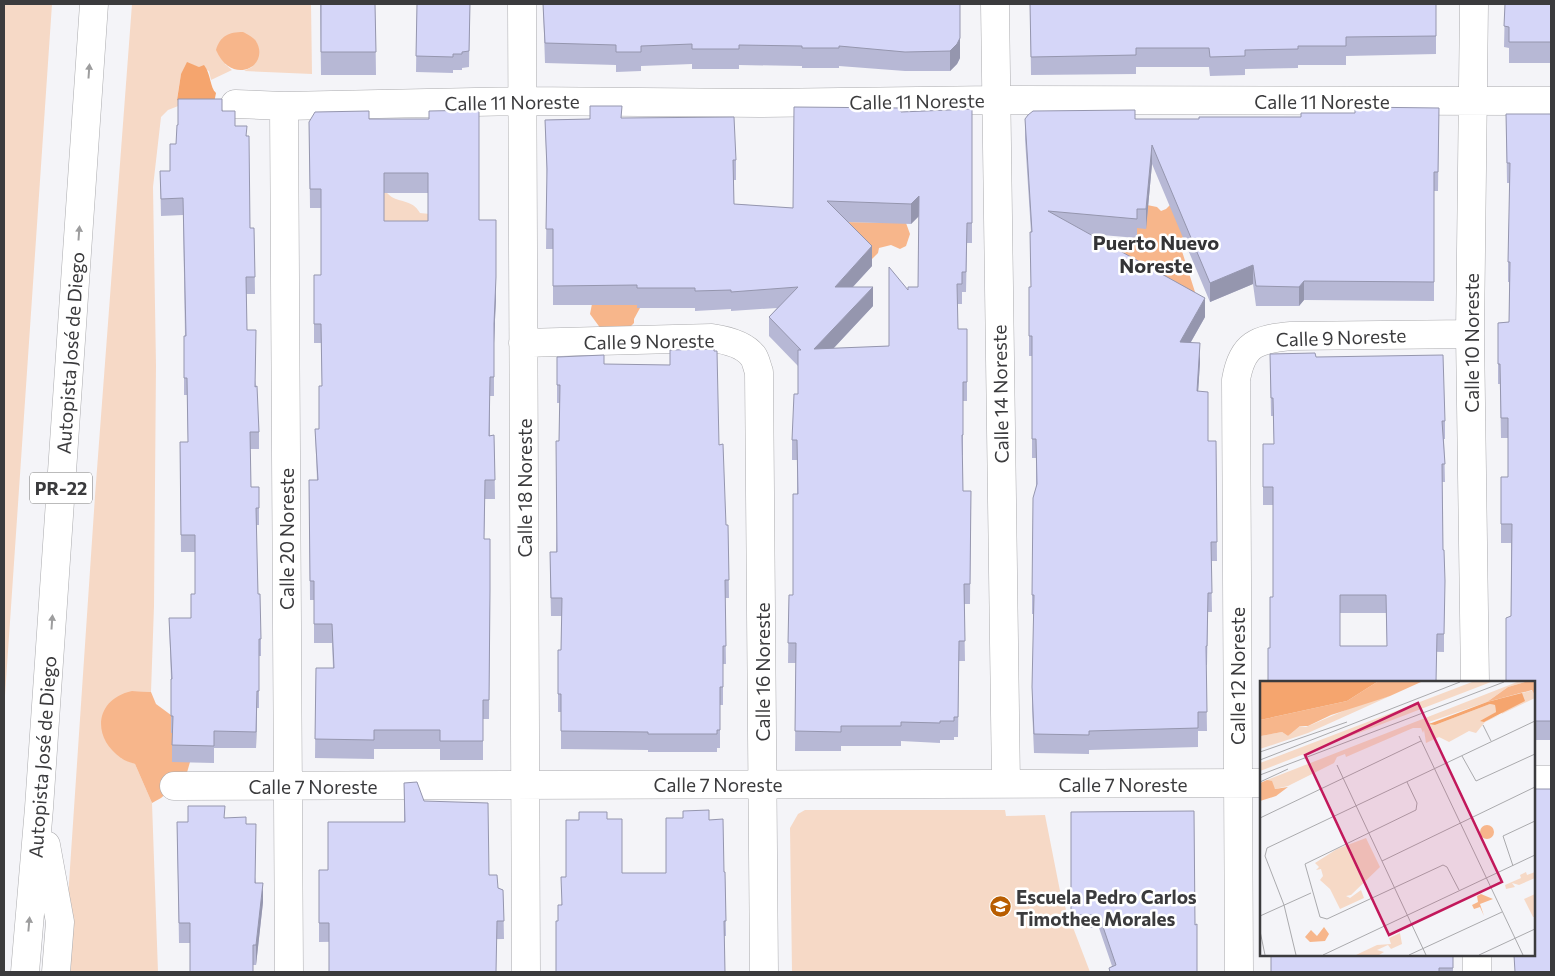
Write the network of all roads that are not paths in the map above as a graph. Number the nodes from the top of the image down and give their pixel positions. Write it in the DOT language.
graph roads {
  1 [pos="94,4"];
  2 [pos="522,4"];
  3 [pos="995,4"];
  4 [pos="1474,4"];
  5 [pos="995,100"];
  6 [pos="522,101"];
  7 [pos="1473,101"];
  8 [pos="1551,101"];
  9 [pos="235,104"];
  10 [pos="284,106"];
  11 [pos="1470,334"];
  12 [pos="524,343"];
  13 [pos="759,372"];
  14 [pos="1236,380"];
  15 [pos="1475,681"];
  16 [pos="1535,780"];
  17 [pos="1551,780"];
  18 [pos="1250,783"];
  19 [pos="763,784"];
  20 [pos="1006,784"];
  21 [pos="174,786"];
  22 [pos="288,786"];
  23 [pos="524,786"];
  24 [pos="39,808"];
  25 [pos="1477,956"];
  26 [pos="25,972"];
  27 [pos="56,972"];
  28 [pos="289,972"];
  29 [pos="526,972"];
  30 [pos="764,972"];
  31 [pos="1239,972"];
  32 [pos="1477,972"];
  24 -- 1 [label="main road, Autopista José de Diego / PR-22, one-way"];
  2 -- 6 [label="main road, Calle 18 Noreste"];
  3 -- 5 [label="main road, Calle 14 Noreste"];
  4 -- 7 [label="main road, Calle 10 Noreste"];
  5 -- 6 [label="main road, Calle 11 Noreste"];
  5 -- 7 [label="main road, Calle 11 Noreste"];
  5 -- 20 [label="main road, Calle 14 Noreste"];
  6 -- 10 [label="main road, Calle 11 Noreste"];
  6 -- 12 [label="main road, Calle 18 Noreste"];
  7 -- 8 [label="main road, Calle 11 Noreste"];
  7 -- 11 [label="main road, Calle 10 Noreste"];
  9 -- 10 [label="main road, Calle 11 Noreste"];
  10 -- 22 [label="main road, Calle 20 Noreste"];
  11 -- 14 [label="main road, Calle 9 Noreste"];
  11 -- 15 [label="main road, Calle 10 Noreste"];
  12 -- 13 [label="main road, Calle 9 Noreste"];
  12 -- 23 [label="main road, Calle 18 Noreste"];
  13 -- 19 [label="main road, Calle 16 Noreste"];
  14 -- 18 [label="main road, Calle 12 Noreste"];
  16 -- 17 [label="main road"];
  18 -- 20 [label="main road, Calle 7 Noreste"];
  18 -- 31 [label="main road, Calle 12 Noreste"];
  19 -- 20 [label="main road, Calle 7 Noreste"];
  19 -- 23 [label="main road, Calle 7 Noreste"];
  19 -- 30 [label="main road, Calle 16 Noreste"];
  21 -- 22 [label="main road, Calle 7 Noreste"];
  22 -- 23 [label="main road, Calle 7 Noreste"];
  22 -- 28 [label="main road, Calle 20 Noreste"];
  23 -- 29 [label="main road, Calle 18 Noreste"];
  26 -- 24 [label="main road, Autopista José de Diego / PR-22, one-way"];
  24 -- 27 [label="main road"];
  25 -- 32 [label="main road"];
}
